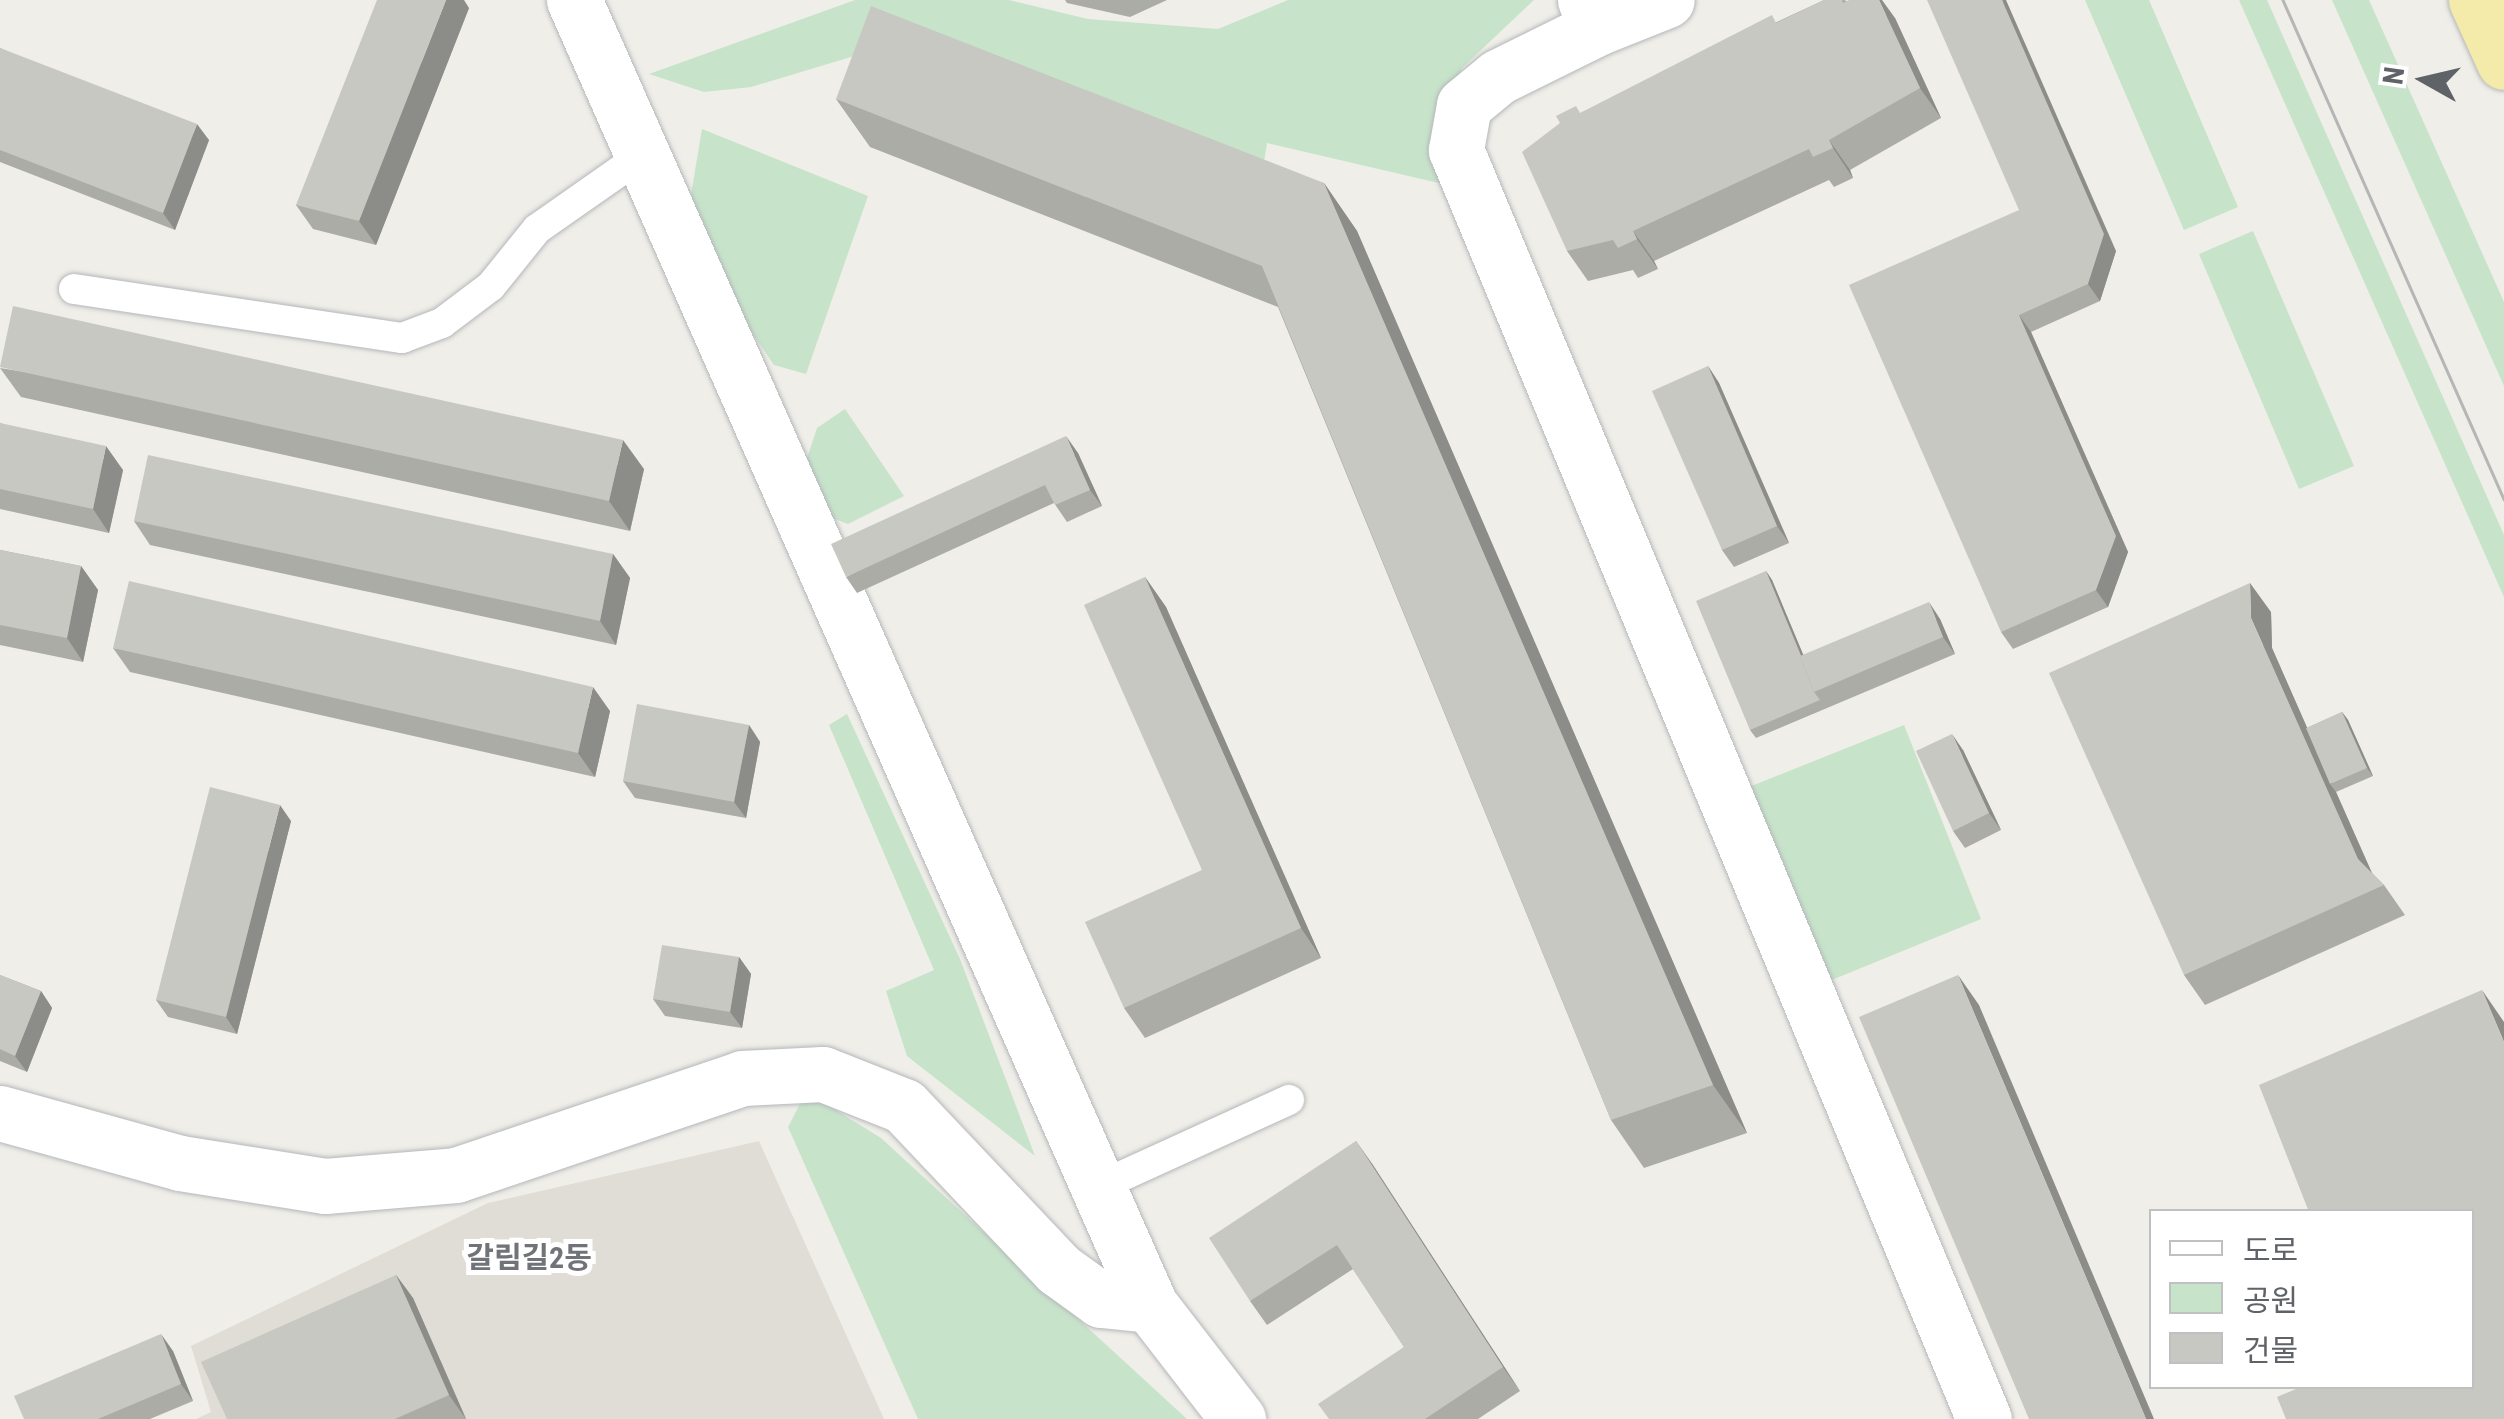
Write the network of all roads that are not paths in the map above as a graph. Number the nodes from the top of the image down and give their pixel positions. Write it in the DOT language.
graph roads {
  1 [pos="574,0"];
  2 [pos="1667,0"];
  3 [pos="2476,0"];
  4 [pos="1591,14"];
  5 [pos="2504,62"];
  6 [pos="644,154"];
  7 [pos="74,288"];
  8 [pos="1289,1100"];
  9 [pos="0,1112"];
  10 [pos="1098,1187"];
  11 [pos="1150,1305"];
  12 [pos="1238,1419"];
  13 [pos="1984,1419"];
  1 -- 6 [label="street"];
  2 -- 4 [label="street"];
  3 -- 5 [label="highway"];
  4 -- 13 [label="street"];
  6 -- 7 [label="lane"];
  6 -- 10 [label="street"];
  8 -- 10 [label="lane"];
  9 -- 11 [label="street"];
  10 -- 11 [label="street"];
  11 -- 12 [label="street"];
}
